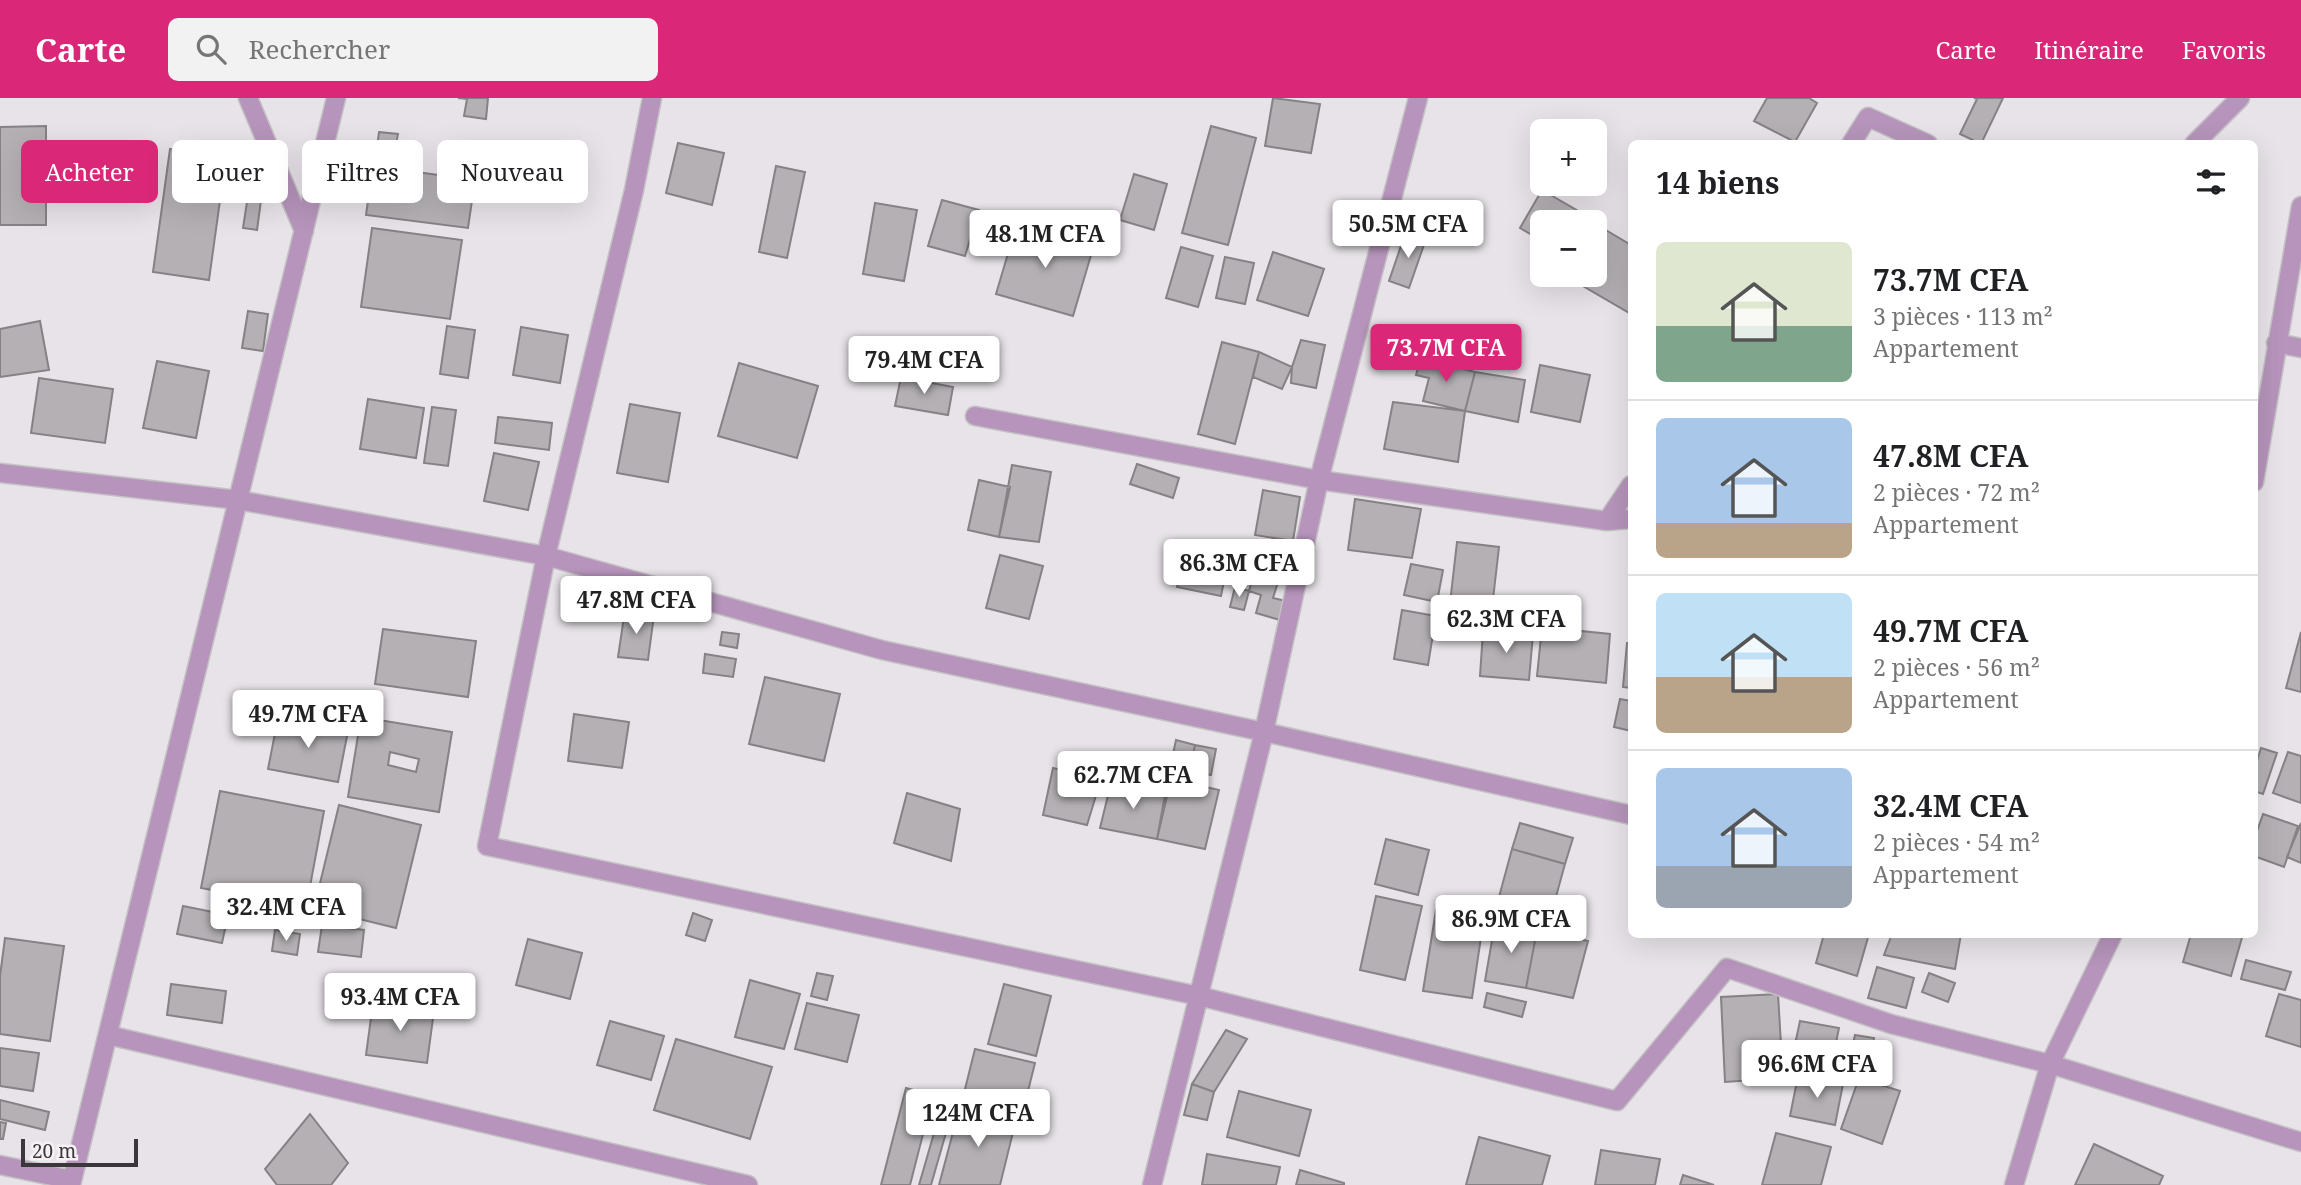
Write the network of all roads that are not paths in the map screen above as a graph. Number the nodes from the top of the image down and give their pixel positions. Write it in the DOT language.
graph roads {
  1 [pos="248,98"];
  2 [pos="336,98"];
  3 [pos="652,98"];
  4 [pos="1418,98"];
  5 [pos="2240,98"];
  6 [pos="1854,140"];
  7 [pos="1919,140"];
  8 [pos="2198,140"];
  9 [pos="2301,206"];
  10 [pos="304,231"];
  11 [pos="2276,343"];
  12 [pos="2301,348"];
  13 [pos="975,416"];
  14 [pos="2258,457"];
  15 [pos="0,473"];
  16 [pos="1319,480"];
  17 [pos="1628,490"];
  18 [pos="238,500"];
  19 [pos="1628,519"];
  20 [pos="1607,522"];
  21 [pos="546,556"];
  22 [pos="1264,732"];
  23 [pos="1628,814"];
  24 [pos="2111,938"];
  25 [pos="1199,996"];
  26 [pos="108,1035"];
  27 [pos="2050,1064"];
  28 [pos="2301,1142"];
  29 [pos="0,1165"];
  30 [pos="72,1182"];
  31 [pos="748,1185"];
  32 [pos="1152,1185"];
  33 [pos="2014,1185"];
  1 -- 10 [label="street"];
  2 -- 10 [label="street"];
  3 -- 21 [label="street"];
  4 -- 16 [label="street"];
  5 -- 8 [label="street"];
  6 -- 7 [label="street"];
  9 -- 11 [label="street"];
  10 -- 18 [label="street"];
  11 -- 12 [label="street"];
  11 -- 14 [label="street"];
  13 -- 16 [label="street"];
  15 -- 18 [label="street"];
  16 -- 20 [label="street"];
  16 -- 22 [label="street"];
  17 -- 20 [label="street"];
  18 -- 21 [label="street"];
  18 -- 26 [label="street"];
  19 -- 20 [label="street"];
  21 -- 22 [label="street"];
  21 -- 25 [label="street"];
  22 -- 23 [label="street"];
  22 -- 25 [label="street"];
  24 -- 27 [label="street"];
  25 -- 27 [label="street"];
  25 -- 32 [label="street"];
  26 -- 30 [label="street"];
  26 -- 31 [label="street"];
  27 -- 28 [label="street"];
  27 -- 33 [label="street"];
  29 -- 30 [label="street"];
}
